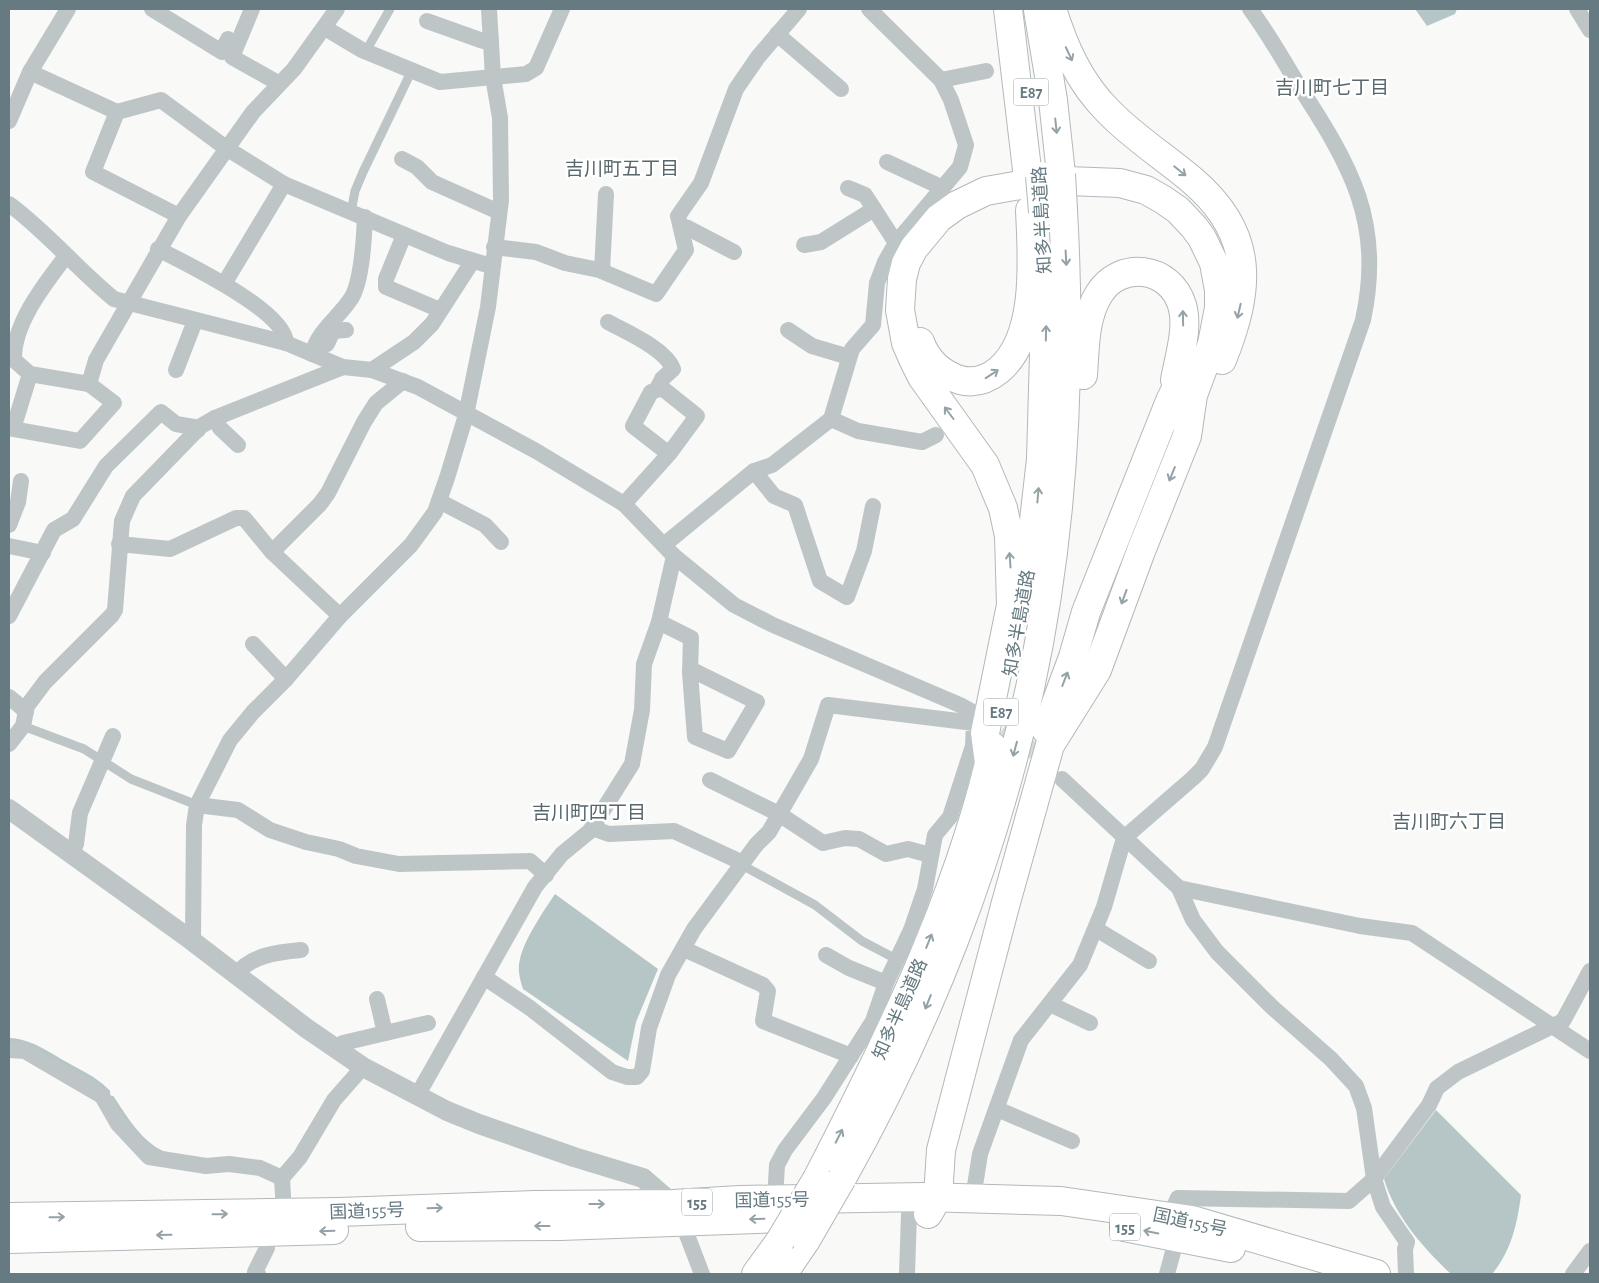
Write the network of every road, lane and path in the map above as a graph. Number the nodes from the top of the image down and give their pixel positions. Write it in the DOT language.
graph roads {
  1 [pos="68,9"];
  2 [pos="152,9"];
  3 [pos="252,9"];
  4 [pos="390,9"];
  5 [pos="489,9"];
  6 [pos="562,9"];
  7 [pos="799,9"];
  8 [pos="1008,9"];
  9 [pos="1017,9"];
  10 [pos="1038,9"];
  11 [pos="1052,9"];
  12 [pos="1250,9"];
  13 [pos="1577,9"];
  14 [pos="334,10"];
  15 [pos="874,10"];
  16 [pos="427,21"];
  17 [pos="325,28"];
  18 [pos="1590,30"];
  19 [pos="778,34"];
  20 [pos="228,39"];
  21 [pos="491,41"];
  22 [pos="366,51"];
  23 [pos="412,70"];
  24 [pos="986,71"];
  25 [pos="30,72"];
  26 [pos="493,77"];
  27 [pos="942,80"];
  28 [pos="278,83"];
  29 [pos="841,89"];
  30 [pos="117,112"];
  31 [pos="9,121"];
  32 [pos="226,148"];
  33 [pos="402,159"];
  34 [pos="886,162"];
  35 [pos="1043,176"];
  36 [pos="284,184"];
  37 [pos="848,188"];
  38 [pos="944,188"];
  39 [pos="606,194"];
  40 [pos="9,204"];
  41 [pos="874,209"];
  42 [pos="1045,210"];
  43 [pos="499,212"];
  44 [pos="358,215"];
  45 [pos="179,216"];
  46 [pos="681,226"];
  47 [pos="404,235"];
  48 [pos="597,237"];
  49 [pos="896,243"];
  50 [pos="804,245"];
  51 [pos="494,247"];
  52 [pos="158,249"];
  53 [pos="734,252"];
  54 [pos="66,256"];
  55 [pos="472,262"];
  56 [pos="491,266"];
  57 [pos="599,270"];
  58 [pos="224,284"];
  59 [pos="127,303"];
  60 [pos="440,310"];
  61 [pos="195,321"];
  62 [pos="608,322"];
  63 [pos="346,330"];
  64 [pos="788,330"];
  65 [pos="286,343"];
  66 [pos="316,356"];
  67 [pos="849,358"];
  68 [pos="343,366"];
  69 [pos="176,370"];
  70 [pos="372,370"];
  71 [pos="30,374"];
  72 [pos="404,381"];
  73 [pos="89,384"];
  74 [pos="657,389"];
  75 [pos="1170,401"];
  76 [pos="466,415"];
  77 [pos="215,418"];
  78 [pos="831,419"];
  79 [pos="11,429"];
  80 [pos="198,430"];
  81 [pos="936,434"];
  82 [pos="1187,436"];
  83 [pos="238,445"];
  84 [pos="669,454"];
  85 [pos="754,471"];
  86 [pos="21,481"];
  87 [pos="439,501"];
  88 [pos="624,504"];
  89 [pos="873,506"];
  90 [pos="9,525"];
  91 [pos="501,542"];
  92 [pos="119,544"];
  93 [pos="9,546"];
  94 [pos="669,550"];
  95 [pos="272,552"];
  96 [pos="43,553"];
  97 [pos="9,616"];
  98 [pos="340,616"];
  99 [pos="659,622"];
  100 [pos="252,644"];
  101 [pos="690,669"];
  102 [pos="286,679"];
  103 [pos="9,697"];
  104 [pos="1023,717"];
  105 [pos="24,719"];
  106 [pos="974,723"];
  107 [pos="113,736"];
  108 [pos="9,744"];
  109 [pos="103,759"];
  110 [pos="989,764"];
  111 [pos="1062,779"];
  112 [pos="710,780"];
  113 [pos="197,805"];
  114 [pos="9,809"];
  115 [pos="779,814"];
  116 [pos="592,828"];
  117 [pos="1124,838"];
  118 [pos="70,853"];
  119 [pos="930,855"];
  120 [pos="742,864"];
  121 [pos="546,875"];
  122 [pos="1179,888"];
  123 [pos="1096,929"];
  124 [pos="190,940"];
  125 [pos="684,949"];
  126 [pos="301,950"];
  127 [pos="826,955"];
  128 [pos="898,960"];
  129 [pos="1149,961"];
  130 [pos="1590,971"];
  131 [pos="236,975"];
  132 [pos="484,977"];
  133 [pos="886,983"];
  134 [pos="377,998"];
  135 [pos="1050,1004"];
  136 [pos="1090,1022"];
  137 [pos="428,1023"];
  138 [pos="1556,1026"];
  139 [pos="385,1033"];
  140 [pos="9,1050"];
  141 [pos="338,1051"];
  142 [pos="1590,1051"];
  143 [pos="851,1056"];
  144 [pos="363,1067"];
  145 [pos="417,1096"];
  146 [pos="997,1109"];
  147 [pos="1072,1141"];
  148 [pos="282,1178"];
  149 [pos="830,1179"];
  150 [pos="1374,1179"];
  151 [pos="972,1198"];
  152 [pos="775,1199"];
  153 [pos="925,1205"];
  154 [pos="284,1213"];
  155 [pos="678,1213"];
  156 [pos="9,1217"];
  157 [pos="1173,1226"];
  158 [pos="266,1233"];
  159 [pos="9,1239"];
  160 [pos="793,1240"];
  161 [pos="1590,1251"];
  162 [pos="258,1274"];
  163 [pos="702,1274"];
  164 [pos="756,1274"];
  165 [pos="783,1274"];
  166 [pos="907,1274"];
  167 [pos="1167,1274"];
  168 [pos="1316,1274"];
  169 [pos="1376,1274"];
  170 [pos="1406,1274"];
  171 [pos="1573,1274"];
  1 -- 25 [label="street"];
  2 -- 20 [label="street"];
  3 -- 28 [label="street"];
  4 -- 22 [label="lane"];
  5 -- 21 [label="street"];
  6 -- 26 [label="street"];
  7 -- 19 [label="street"];
  8 -- 35 [label="highway"];
  9 -- 35 [label="highway, 知多半島道路 / E87"];
  10 -- 35 [label="highway, 知多半島道路 / E87, one-way"];
  11 -- 82 [label="highway, one-way"];
  12 -- 117 [label="street"];
  13 -- 18 [label="street"];
  14 -- 17 [label="street"];
  15 -- 27 [label="street"];
  16 -- 21 [label="street"];
  17 -- 22 [label="street"];
  17 -- 28 [label="street"];
  19 -- 29 [label="street"];
  19 -- 46 [label="street"];
  21 -- 26 [label="street"];
  22 -- 23 [label="street"];
  23 -- 26 [label="street"];
  23 -- 44 [label="lane"];
  24 -- 27 [label="street"];
  25 -- 30 [label="street"];
  25 -- 31 [label="street"];
  26 -- 43 [label="street"];
  27 -- 38 [label="street"];
  28 -- 32 [label="street"];
  30 -- 32 [label="street"];
  30 -- 45 [label="street"];
  32 -- 36 [label="street"];
  32 -- 45 [label="street"];
  33 -- 43 [label="street"];
  34 -- 38 [label="street"];
  35 -- 42 [label="highway, 知多半島道路 / E87, bridge"];
  36 -- 44 [label="street"];
  36 -- 58 [label="street"];
  37 -- 41 [label="street"];
  38 -- 49 [label="street"];
  39 -- 57 [label="street"];
  40 -- 54 [label="street"];
  41 -- 49 [label="street"];
  41 -- 50 [label="street"];
  75 -- 42 [label="highway, one-way"];
  42 -- 104 [label="highway, 知多半島道路 / E87, one-way"];
  110 -- 42 [label="highway, 知多半島道路 / E87, one-way"];
  43 -- 51 [label="street"];
  44 -- 47 [label="street"];
  44 -- 66 [label="street"];
  45 -- 52 [label="street"];
  46 -- 53 [label="street"];
  46 -- 57 [label="street"];
  47 -- 55 [label="street"];
  47 -- 60 [label="street"];
  48 -- 57 [label="street"];
  49 -- 67 [label="street"];
  51 -- 56 [label="street"];
  51 -- 57 [label="street"];
  52 -- 58 [label="street"];
  52 -- 59 [label="street"];
  54 -- 59 [label="street"];
  54 -- 71 [label="street"];
  55 -- 56 [label="street"];
  55 -- 60 [label="street"];
  56 -- 76 [label="street"];
  58 -- 65 [label="street"];
  59 -- 61 [label="street"];
  59 -- 73 [label="street"];
  60 -- 70 [label="street"];
  61 -- 65 [label="street"];
  61 -- 69 [label="street"];
  62 -- 74 [label="street"];
  63 -- 66 [label="street"];
  64 -- 67 [label="street"];
  65 -- 66 [label="street"];
  66 -- 68 [label="street"];
  67 -- 78 [label="street"];
  68 -- 70 [label="street"];
  68 -- 77 [label="street"];
  70 -- 72 [label="street"];
  71 -- 73 [label="street"];
  71 -- 79 [label="street"];
  72 -- 76 [label="street"];
  72 -- 95 [label="street"];
  73 -- 79 [label="street"];
  74 -- 84 [label="street"];
  74 -- 84 [label="street"];
  75 -- 104 [label="highway, one-way"];
  153 -- 75 [label="highway, one-way"];
  76 -- 87 [label="street"];
  76 -- 88 [label="street"];
  77 -- 80 [label="street"];
  77 -- 83 [label="street"];
  78 -- 81 [label="street"];
  78 -- 85 [label="street"];
  80 -- 92 [label="street"];
  80 -- 96 [label="street"];
  110 -- 82 [label="highway, one-way"];
  82 -- 153 [label="highway, one-way"];
  84 -- 88 [label="street"];
  85 -- 89 [label="street"];
  85 -- 94 [label="street"];
  86 -- 90 [label="street"];
  87 -- 91 [label="street"];
  87 -- 98 [label="street"];
  88 -- 94 [label="street"];
  92 -- 95 [label="street"];
  92 -- 105 [label="street"];
  93 -- 96 [label="street"];
  94 -- 99 [label="street"];
  94 -- 106 [label="street"];
  95 -- 98 [label="street"];
  96 -- 97 [label="street"];
  98 -- 102 [label="street"];
  99 -- 101 [label="street"];
  99 -- 116 [label="street"];
  100 -- 102 [label="street"];
  101 -- 101 [label="street"];
  102 -- 113 [label="street"];
  103 -- 105 [label="street"];
  104 -- 149 [label="highway, 知多半島道路 / E87, one-way"];
  105 -- 108 [label="street"];
  105 -- 109 [label="lane"];
  106 -- 115 [label="street"];
  106 -- 119 [label="street"];
  107 -- 109 [label="street"];
  109 -- 113 [label="lane"];
  109 -- 118 [label="street"];
  149 -- 110 [label="highway, 知多半島道路 / E87, one-way"];
  111 -- 117 [label="street"];
  112 -- 115 [label="street"];
  113 -- 121 [label="street"];
  113 -- 124 [label="street"];
  114 -- 118 [label="street"];
  115 -- 119 [label="street"];
  115 -- 120 [label="street"];
  116 -- 120 [label="street"];
  116 -- 121 [label="street"];
  117 -- 122 [label="street"];
  117 -- 123 [label="street"];
  118 -- 124 [label="street"];
  119 -- 128 [label="street"];
  120 -- 125 [label="street"];
  120 -- 128 [label="lane"];
  121 -- 132 [label="street"];
  122 -- 138 [label="street"];
  122 -- 150 [label="street"];
  123 -- 129 [label="street"];
  123 -- 135 [label="street"];
  124 -- 131 [label="street"];
  125 -- 132 [label="street"];
  125 -- 143 [label="street"];
  126 -- 131 [label="street"];
  127 -- 133 [label="street"];
  128 -- 133 [label="street"];
  130 -- 138 [label="street"];
  131 -- 141 [label="street"];
  132 -- 145 [label="street"];
  133 -- 143 [label="street"];
  134 -- 139 [label="street"];
  135 -- 136 [label="street"];
  135 -- 146 [label="street"];
  137 -- 139 [label="street"];
  138 -- 142 [label="street"];
  138 -- 150 [label="street"];
  139 -- 141 [label="street"];
  140 -- 148 [label="street"];
  141 -- 144 [label="street"];
  143 -- 152 [label="street"];
  144 -- 145 [label="street"];
  144 -- 148 [label="street"];
  145 -- 155 [label="street"];
  146 -- 147 [label="street"];
  146 -- 151 [label="street"];
  148 -- 154 [label="street"];
  149 -- 160 [label="highway, 知多半島道路 / E87, bridge"];
  150 -- 157 [label="street"];
  150 -- 170 [label="street"];
  151 -- 153 [label="highway, 国道155号 / 155"];
  151 -- 157 [label="highway, 国道155号 / 155"];
  152 -- 153 [label="highway, 国道155号 / 155"];
  152 -- 155 [label="highway, 国道155号 / 155"];
  153 -- 155 [label="highway, 国道155号 / 155, one-way"];
  157 -- 153 [label="highway, 国道155号 / 155, one-way"];
  153 -- 166 [label="street"];
  154 -- 155 [label="highway, 国道155号 / 155, one-way"];
  156 -- 154 [label="highway, 国道155号 / 155, one-way"];
  155 -- 158 [label="highway, 国道155号 / 155, one-way"];
  155 -- 163 [label="street"];
  157 -- 167 [label="street"];
  157 -- 168 [label="highway, 国道155号 / 155"];
  157 -- 169 [label="highway, 国道155号 / 155"];
  158 -- 159 [label="highway, 国道155号 / 155, one-way"];
  158 -- 162 [label="street"];
  160 -- 164 [label="highway, 知多半島道路 / E87"];
  160 -- 165 [label="highway, 知多半島道路 / E87"];
  161 -- 171 [label="street"];
}
